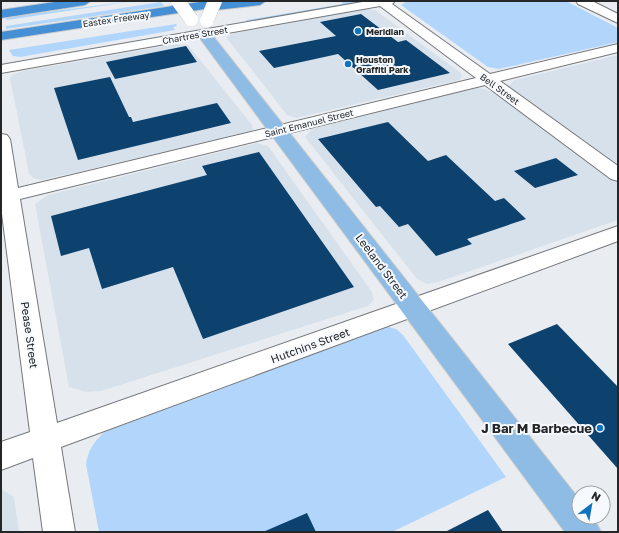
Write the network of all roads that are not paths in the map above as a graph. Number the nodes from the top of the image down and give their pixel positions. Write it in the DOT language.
graph roads {
  1 [pos="18,1"];
  2 [pos="47,1"];
  3 [pos="85,1"];
  4 [pos="149,1"];
  5 [pos="178,1"];
  6 [pos="215,1"];
  7 [pos="230,1"];
  8 [pos="260,1"];
  9 [pos="582,1"];
  10 [pos="386,2"];
  11 [pos="1,4"];
  12 [pos="1,9"];
  13 [pos="1,14"];
  14 [pos="145,14"];
  15 [pos="618,19"];
  16 [pos="1,24"];
  17 [pos="201,24"];
  18 [pos="1,36"];
  19 [pos="618,48"];
  20 [pos="1,69"];
  21 [pos="487,80"];
  22 [pos="278,130"];
  23 [pos="1,139"];
  24 [pos="618,175"];
  25 [pos="5,197"];
  26 [pos="618,234"];
  27 [pos="413,308"];
  28 [pos="46,441"];
  29 [pos="1,456"];
  30 [pos="59,532"];
  31 [pos="585,532"];
  1 -- 11 [label="highway"];
  2 -- 12 [label="highway"];
  3 -- 13 [label="highway"];
  4 -- 16 [label="highway"];
  5 -- 17 [label="street, Leeland Street, bridge"];
  6 -- 17 [label="street, bridge"];
  7 -- 14 [label="highway, Eastex Freeway"];
  8 -- 14 [label="highway"];
  9 -- 15 [label="street"];
  10 -- 17 [label="street, Chartres Street"];
  10 -- 21 [label="street, Bell Street"];
  14 -- 18 [label="highway, Eastex Freeway"];
  17 -- 20 [label="street, Chartres Street"];
  17 -- 22 [label="main road, Leeland Street"];
  19 -- 21 [label="street, Saint Emanuel Street"];
  21 -- 22 [label="street, Saint Emanuel Street"];
  21 -- 24 [label="street, Bell Street"];
  22 -- 25 [label="street, Saint Emanuel Street"];
  22 -- 27 [label="main road, Leeland Street"];
  23 -- 25 [label="street, Pease Street"];
  25 -- 28 [label="street, Pease Street"];
  26 -- 27 [label="street, Hutchins Street"];
  27 -- 28 [label="street, Hutchins Street"];
  27 -- 31 [label="main road, Leeland Street"];
  28 -- 29 [label="street, Hutchins Street"];
  28 -- 30 [label="street, Pease Street"];
}
